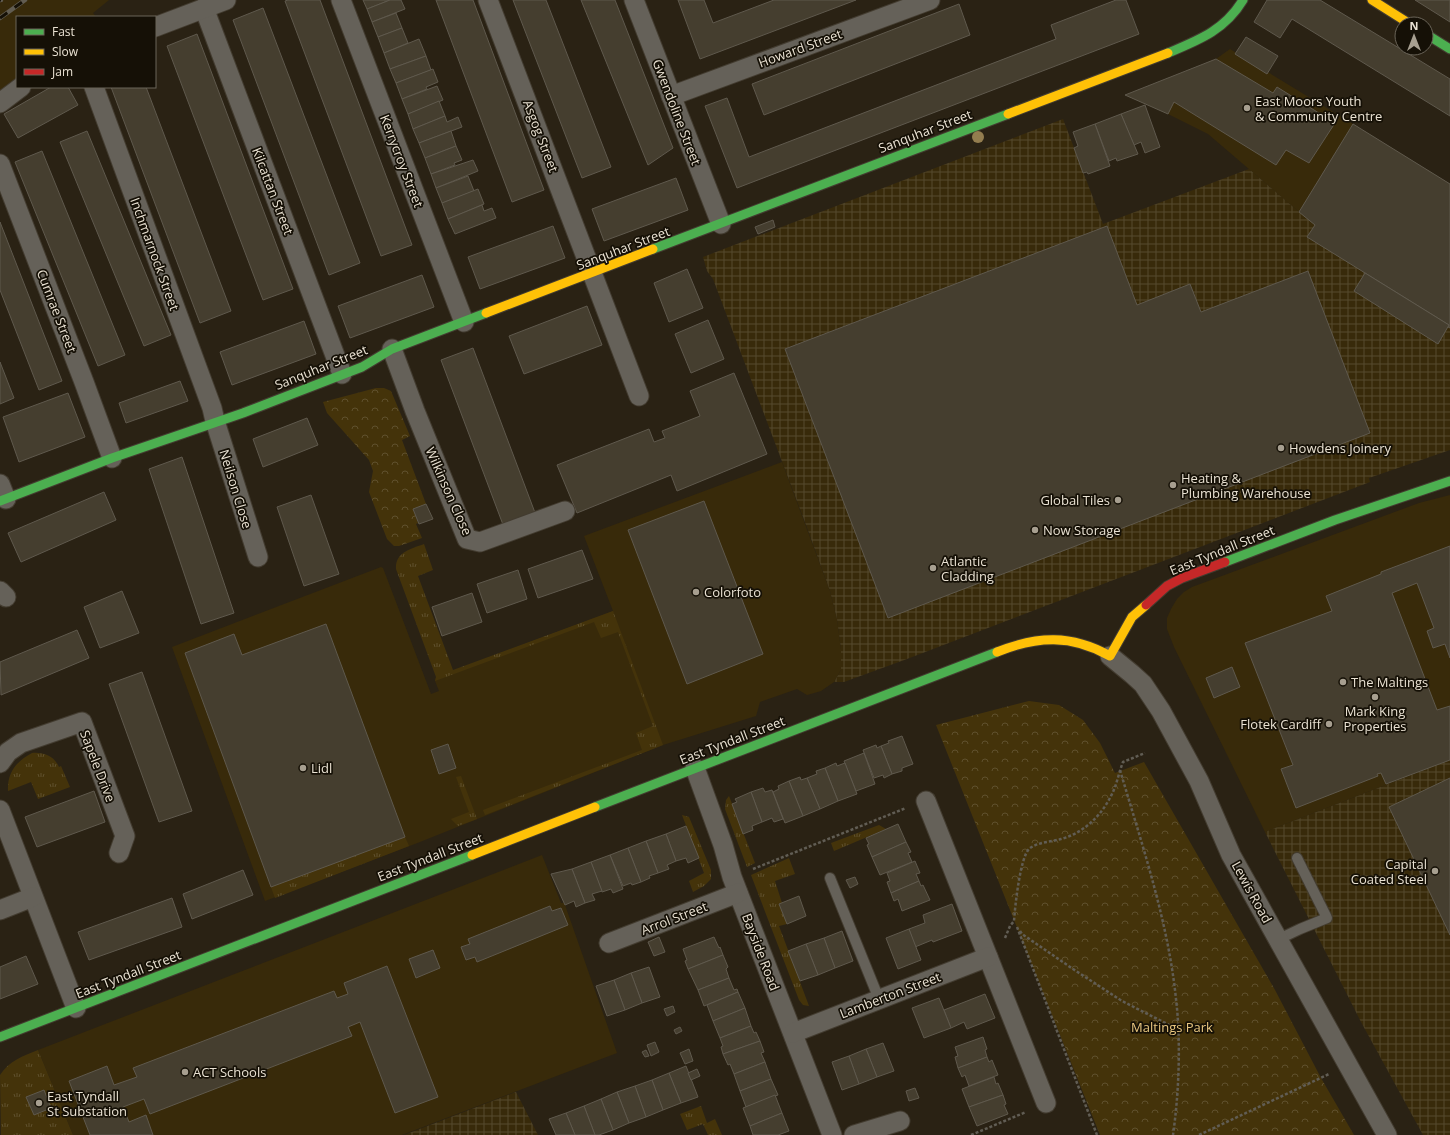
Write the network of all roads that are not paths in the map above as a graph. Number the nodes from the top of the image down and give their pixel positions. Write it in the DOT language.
graph roads {
  1 [pos="226,0"];
  2 [pos="340,0"];
  3 [pos="488,0"];
  4 [pos="634,0"];
  5 [pos="1242,0"];
  6 [pos="1372,0"];
  7 [pos="919,2"];
  8 [pos="204,8"];
  9 [pos="1397,16"];
  10 [pos="156,27"];
  11 [pos="1434,39"];
  12 [pos="1450,49"];
  13 [pos="20,88"];
  14 [pos="94,88"];
  15 [pos="671,96"];
  16 [pos="0,103"];
  17 [pos="0,164"];
  18 [pos="721,224"];
  19 [pos="593,273"];
  20 [pos="464,322"];
  21 [pos="392,349"];
  22 [pos="342,374"];
  23 [pos="639,396"];
  24 [pos="215,421"];
  25 [pos="112,458"];
  26 [pos="1450,481"];
  27 [pos="2,495"];
  28 [pos="565,511"];
  29 [pos="258,557"];
  30 [pos="1110,656"];
  31 [pos="0,763"];
  32 [pos="695,768"];
  33 [pos="926,801"];
  34 [pos="0,810"];
  35 [pos="119,852"];
  36 [pos="1297,858"];
  37 [pos="830,878"];
  38 [pos="735,885"];
  39 [pos="33,897"];
  40 [pos="0,910"];
  41 [pos="1278,940"];
  42 [pos="609,943"];
  43 [pos="988,957"];
  44 [pos="879,999"];
  45 [pos="76,1008"];
  46 [pos="793,1033"];
  47 [pos="0,1037"];
  48 [pos="1046,1102"];
  49 [pos="900,1120"];
  50 [pos="832,1135"];
  51 [pos="854,1135"];
  52 [pos="1387,1135"];
  1 -- 8 [label="street"];
  2 -- 20 [label="street, Kerrycroy Street"];
  3 -- 19 [label="street, Asgog Street"];
  4 -- 15 [label="street, Gwendoline Street"];
  5 -- 18 [label="street, Sanquhar Street"];
  6 -- 9 [label="street"];
  7 -- 15 [label="street, Howard Street"];
  8 -- 10 [label="street"];
  8 -- 22 [label="street, Kilcattan Street"];
  11 -- 12 [label="street"];
  13 -- 16 [label="street"];
  14 -- 24 [label="street, Inchmarnock Street"];
  15 -- 18 [label="street, Gwendoline Street"];
  17 -- 25 [label="street, Cumrae Street"];
  18 -- 19 [label="street, Sanquhar Street"];
  19 -- 20 [label="street, Sanquhar Street"];
  19 -- 23 [label="street, Asgog Street"];
  20 -- 21 [label="street, Sanquhar Street"];
  21 -- 22 [label="street, Sanquhar Street"];
  21 -- 28 [label="street, Wilkinson Close"];
  22 -- 24 [label="street, Sanquhar Street"];
  24 -- 25 [label="street, Sanquhar Street"];
  24 -- 29 [label="street, Neilson Close"];
  25 -- 27 [label="street, Sanquhar Street"];
  26 -- 30 [label="street, East Tyndall Street"];
  30 -- 32 [label="street, East Tyndall Street"];
  30 -- 41 [label="street, Lewis Road"];
  31 -- 35 [label="street, Sapele Drive"];
  32 -- 38 [label="street, Bayside Road"];
  32 -- 45 [label="street, East Tyndall Street"];
  33 -- 43 [label="street"];
  34 -- 39 [label="street"];
  36 -- 41 [label="lane"];
  37 -- 44 [label="lane"];
  38 -- 42 [label="street, Arrol Street"];
  38 -- 46 [label="street, Bayside Road"];
  39 -- 40 [label="street"];
  39 -- 45 [label="street"];
  41 -- 52 [label="street, Lewis Road"];
  43 -- 44 [label="street, Lamberton Street"];
  43 -- 48 [label="street"];
  44 -- 46 [label="street, Lamberton Street"];
  45 -- 47 [label="street, East Tyndall Street"];
  46 -- 50 [label="street, Bayside Road"];
  49 -- 51 [label="street"];
}
